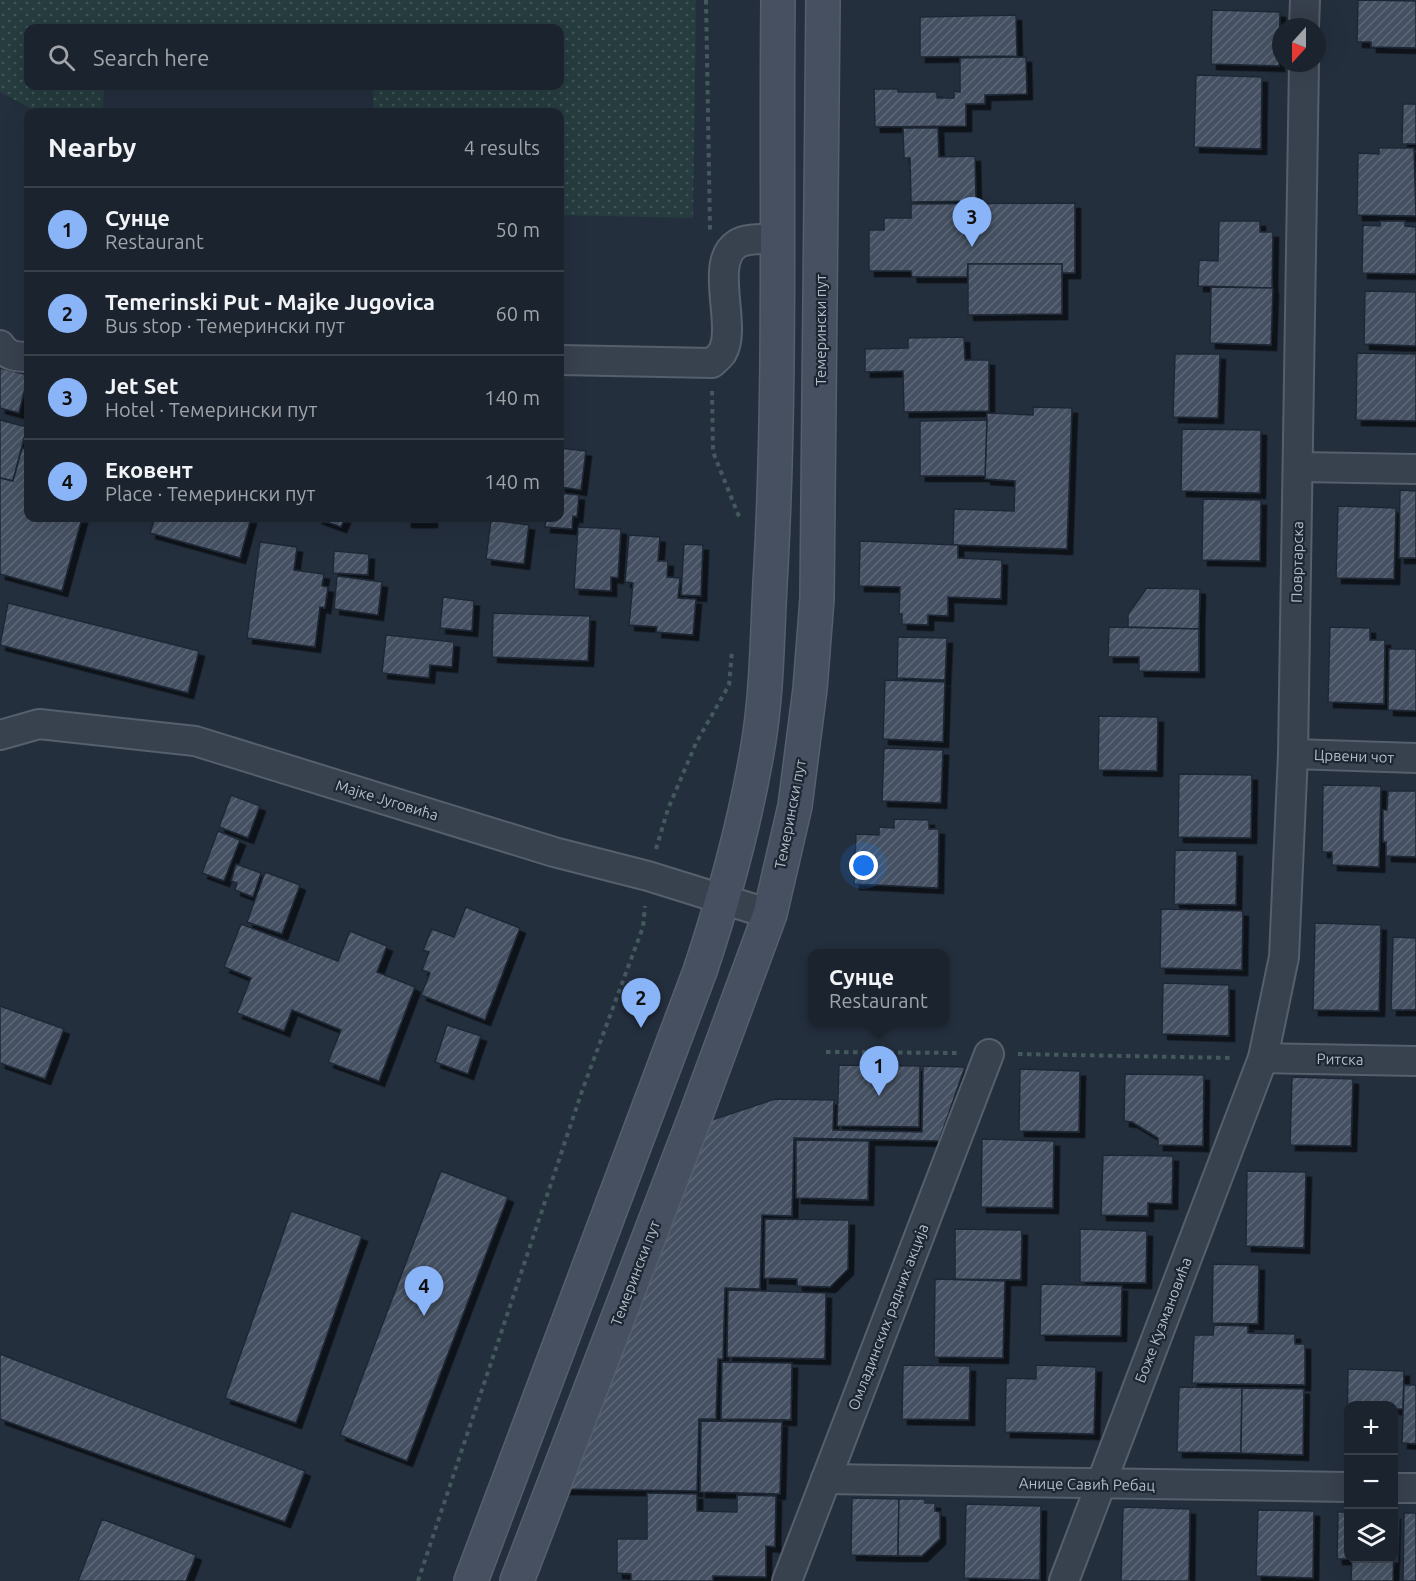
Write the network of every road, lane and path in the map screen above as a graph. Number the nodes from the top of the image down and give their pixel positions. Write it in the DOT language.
graph roads {
  1 [pos="706,0"];
  2 [pos="778,0"];
  3 [pos="823,0"];
  4 [pos="1305,0"];
  5 [pos="1304,18"];
  6 [pos="1304,72"];
  7 [pos="710,234"];
  8 [pos="779,238"];
  9 [pos="0,345"];
  10 [pos="24,357"];
  11 [pos="564,360"];
  12 [pos="712,363"];
  13 [pos="1299,467"];
  14 [pos="1416,468"];
  15 [pos="744,530"];
  16 [pos="733,640"];
  17 [pos="0,735"];
  18 [pos="1293,754"];
  19 [pos="1416,758"];
  20 [pos="648,876"];
  21 [pos="723,900"];
  22 [pos="770,914"];
  23 [pos="826,1052"];
  24 [pos="989,1054"];
  25 [pos="1263,1058"];
  26 [pos="1416,1060"];
  27 [pos="826,1479"];
  28 [pos="1101,1484"];
  29 [pos="1344,1487"];
  30 [pos="1398,1488"];
  31 [pos="1416,1488"];
  32 [pos="418,1581"];
  33 [pos="471,1581"];
  34 [pos="517,1581"];
  35 [pos="787,1581"];
  36 [pos="1064,1581"];
  1 -- 7 [label="path"];
  2 -- 8 [label="main road"];
  3 -- 22 [label="main road, Темерински пут"];
  4 -- 5 [label="street"];
  6 -- 13 [label="street, Повртарска"];
  8 -- 12 [label="street"];
  8 -- 21 [label="main road"];
  9 -- 10 [label="street"];
  11 -- 12 [label="street"];
  12 -- 15 [label="path"];
  13 -- 14 [label="street"];
  13 -- 18 [label="street, Повртарска"];
  16 -- 20 [label="path"];
  17 -- 20 [label="street, Мајке Југовића"];
  18 -- 19 [label="street, Црвени чот"];
  18 -- 25 [label="street, Повртарска"];
  20 -- 21 [label="street, Мајке Југовића"];
  20 -- 32 [label="path"];
  21 -- 22 [label="street, Мајке Југовића"];
  21 -- 33 [label="main road"];
  22 -- 34 [label="main road, Темерински пут"];
  23 -- 24 [label="path"];
  24 -- 25 [label="path"];
  24 -- 27 [label="street, Омладинских радних акција"];
  25 -- 26 [label="street, Ритска"];
  25 -- 28 [label="street, Боже Кузмановића"];
  27 -- 28 [label="street, Анице Савић Ребац"];
  27 -- 35 [label="street, Омладинских радних акција"];
  28 -- 29 [label="street, Анице Савић Ребац"];
  28 -- 36 [label="street, Боже Кузмановића"];
  30 -- 31 [label="street"];
}
